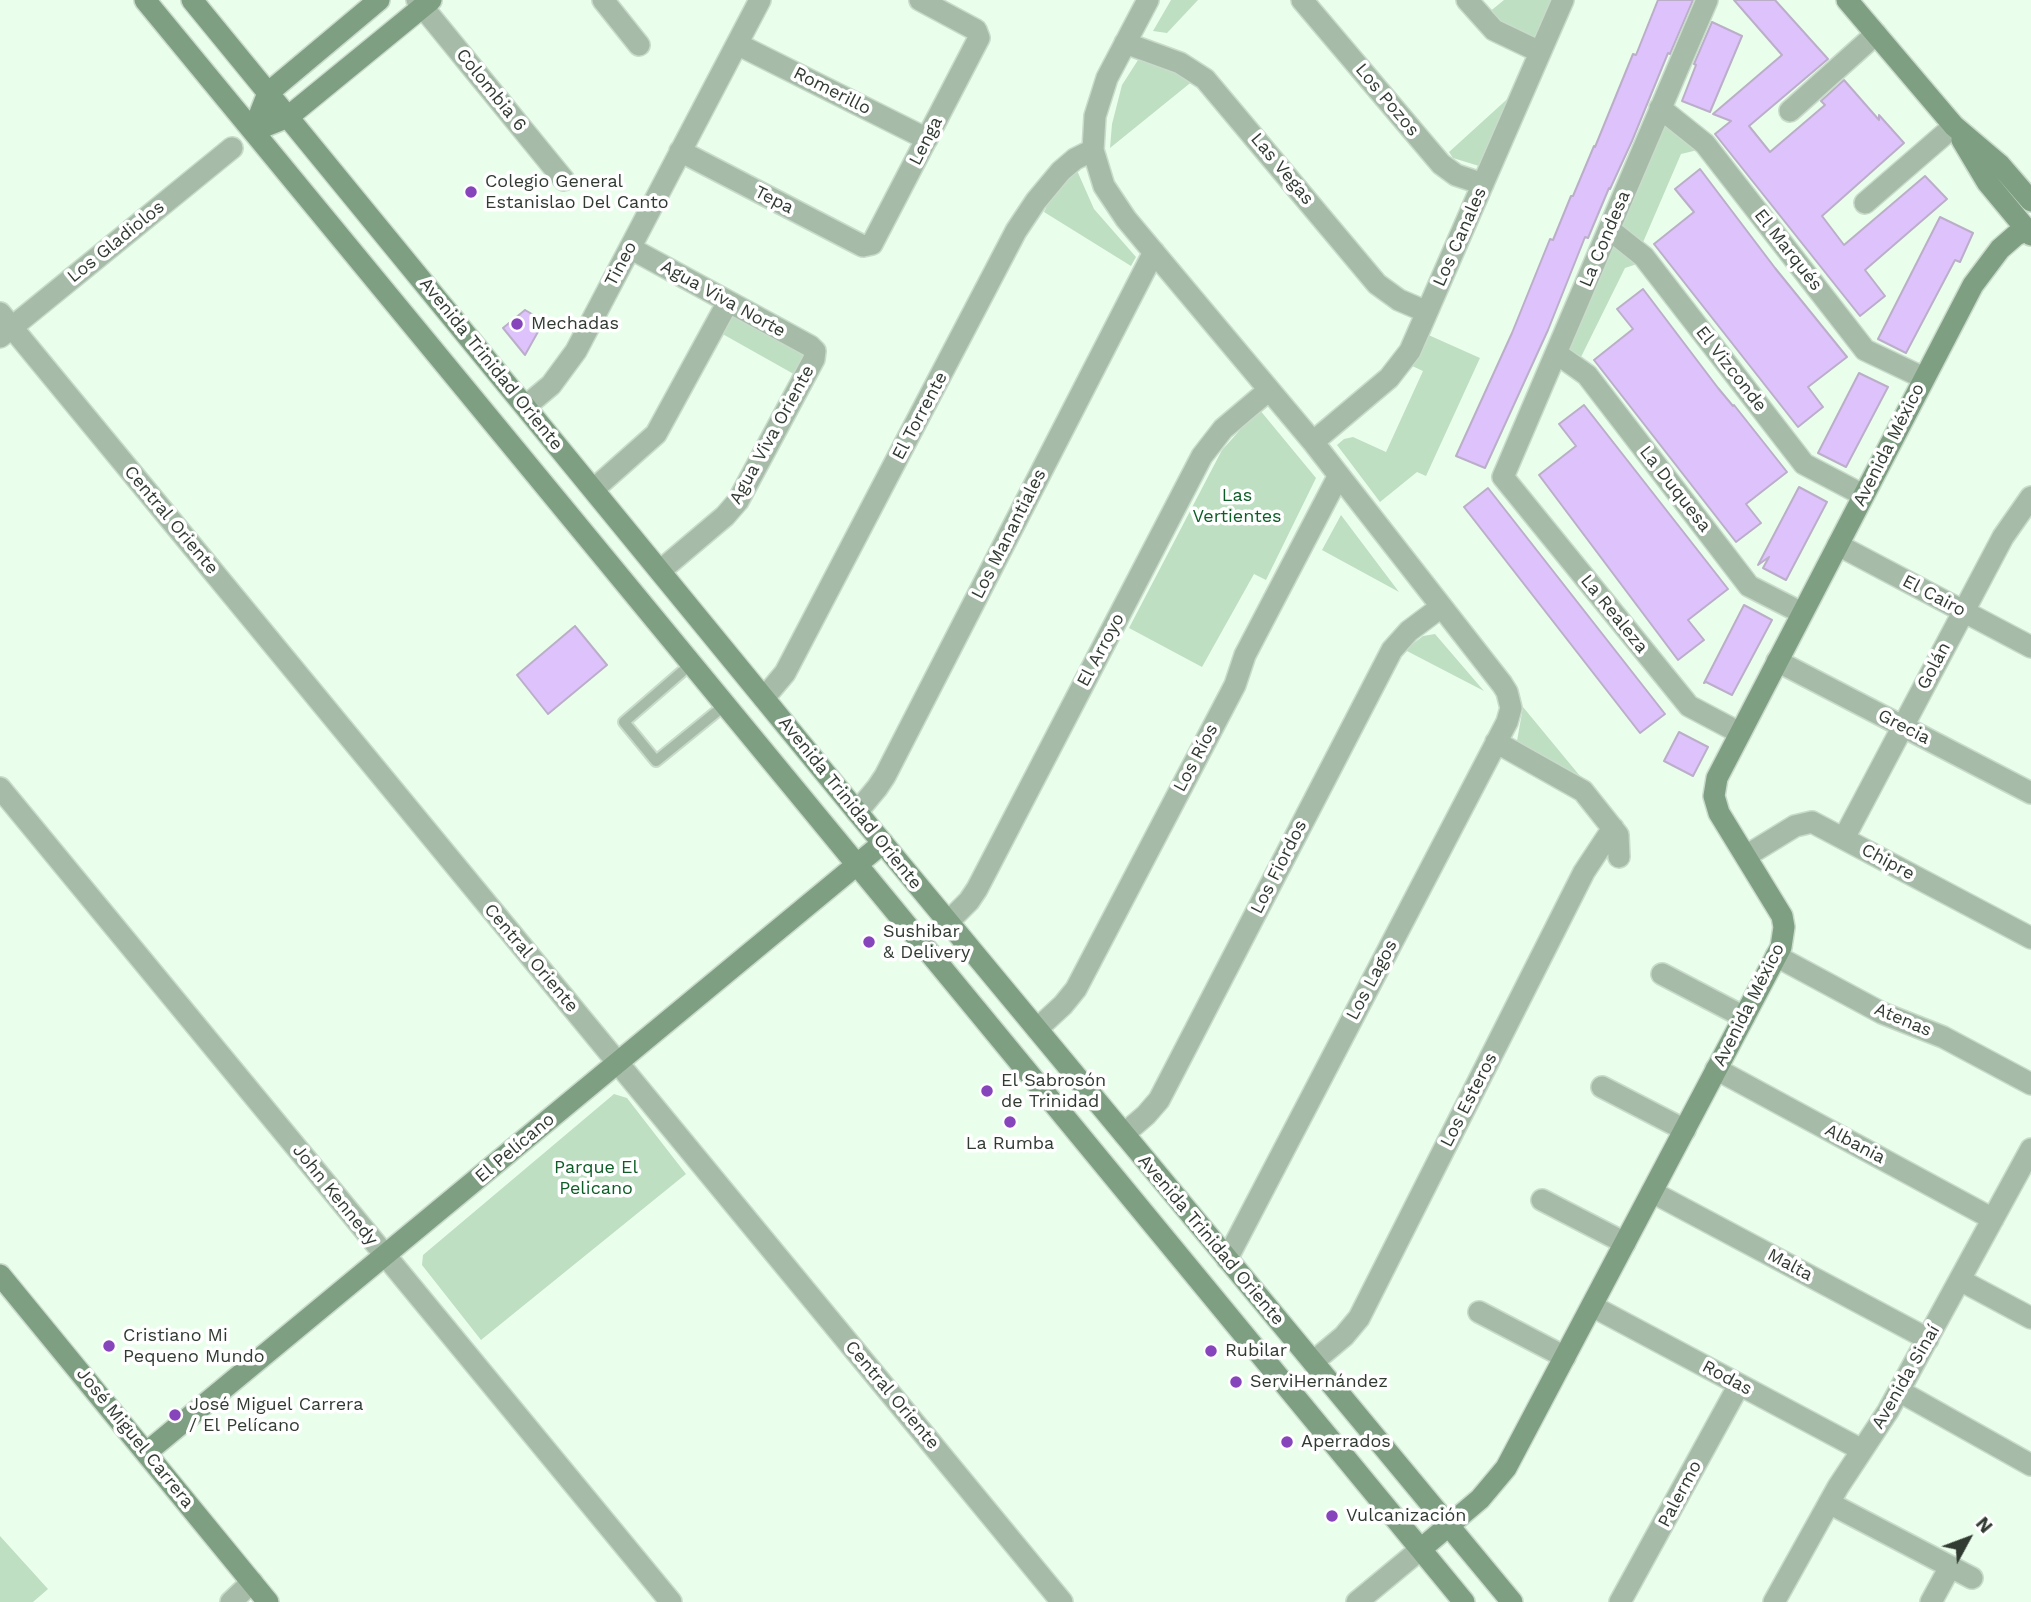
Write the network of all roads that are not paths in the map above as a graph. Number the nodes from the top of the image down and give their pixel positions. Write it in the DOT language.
graph roads {
  1 [pos="145,0"];
  2 [pos="192,0"];
  3 [pos="379,0"];
  4 [pos="603,0"];
  5 [pos="760,0"];
  6 [pos="920,0"];
  7 [pos="1148,0"];
  8 [pos="1303,0"];
  9 [pos="1467,0"];
  10 [pos="1563,0"];
  11 [pos="1707,0"];
  12 [pos="1847,0"];
  13 [pos="424,2"];
  14 [pos="1876,34"];
  15 [pos="1125,43"];
  16 [pos="737,44"];
  17 [pos="639,45"];
  18 [pos="1540,52"];
  19 [pos="268,93"];
  20 [pos="1660,108"];
  21 [pos="1790,111"];
  22 [pos="288,117"];
  23 [pos="1954,126"];
  24 [pos="253,131"];
  25 [pos="927,139"];
  26 [pos="232,148"];
  27 [pos="1093,150"];
  28 [pos="680,151"];
  29 [pos="564,180"];
  30 [pos="1483,184"];
  31 [pos="2031,201"];
  32 [pos="1865,203"];
  33 [pos="1609,229"];
  34 [pos="2030,231"];
  35 [pos="868,246"];
  36 [pos="629,248"];
  37 [pos="1154,252"];
  38 [pos="728,302"];
  39 [pos="1427,312"];
  40 [pos="4,326"];
  41 [pos="815,351"];
  42 [pos="1556,353"];
  43 [pos="1924,378"];
  44 [pos="1269,390"];
  45 [pos="526,406"];
  46 [pos="1313,442"];
  47 [pos="1339,475"];
  48 [pos="1503,477"];
  49 [pos="594,489"];
  50 [pos="1863,495"];
  51 [pos="2031,497"];
  52 [pos="1838,545"];
  53 [pos="660,571"];
  54 [pos="1441,607"];
  55 [pos="1963,611"];
  56 [pos="1802,613"];
  57 [pos="2031,647"];
  58 [pos="1777,662"];
  59 [pos="691,664"];
  60 [pos="764,698"];
  61 [pos="725,705"];
  62 [pos="1903,726"];
  63 [pos="1740,733"];
  64 [pos="1496,742"];
  65 [pos="0,788"];
  66 [pos="2031,793"];
  67 [pos="857,812"];
  68 [pos="1613,828"];
  69 [pos="1844,838"];
  70 [pos="883,843"];
  71 [pos="1746,856"];
  72 [pos="1619,857"];
  73 [pos="856,865"];
  74 [pos="948,922"];
  75 [pos="2031,937"];
  76 [pos="1776,956"];
  77 [pos="1662,974"];
  78 [pos="1744,1017"];
  79 [pos="1037,1029"];
  80 [pos="618,1062"];
  81 [pos="1716,1069"];
  82 [pos="2031,1084"];
  83 [pos="1602,1087"];
  84 [pos="1685,1130"];
  85 [pos="1124,1134"];
  86 [pos="2031,1149"];
  87 [pos="1652,1192"];
  88 [pos="1542,1200"];
  89 [pos="1993,1219"];
  90 [pos="1625,1243"];
  91 [pos="385,1255"];
  92 [pos="1227,1259"];
  93 [pos="0,1275"];
  94 [pos="1960,1280"];
  95 [pos="1592,1306"];
  96 [pos="1479,1312"];
  97 [pos="2031,1318"];
  98 [pos="1928,1339"];
  99 [pos="1565,1357"];
  100 [pos="1313,1362"];
  101 [pos="1739,1384"];
  102 [pos="1899,1391"];
  103 [pos="1862,1450"];
  104 [pos="146,1452"];
  105 [pos="2031,1465"];
  106 [pos="1829,1503"];
  107 [pos="1449,1525"];
  108 [pos="1421,1549"];
  109 [pos="1950,1567"];
  110 [pos="1972,1578"];
  111 [pos="252,1582"];
  112 [pos="231,1602"];
  113 [pos="268,1602"];
  114 [pos="671,1602"];
  115 [pos="1062,1602"];
  116 [pos="1357,1602"];
  117 [pos="1464,1602"];
  118 [pos="1512,1602"];
  119 [pos="1620,1602"];
  120 [pos="1774,1602"];
  121 [pos="1931,1602"];
  1 -- 24 [label="main road, Avenida Trinidad Oriente"];
  2 -- 19 [label="main road, Avenida Trinidad Oriente"];
  3 -- 19 [label="main road"];
  4 -- 17 [label="street"];
  5 -- 16 [label="street, Tineo"];
  6 -- 25 [label="street, Lenga"];
  7 -- 15 [label="street"];
  8 -- 30 [label="street, Los Pozos"];
  9 -- 18 [label="street"];
  10 -- 18 [label="street, Los Canales"];
  11 -- 20 [label="street, La Condesa"];
  12 -- 14 [label="main road"];
  13 -- 22 [label="main road"];
  13 -- 29 [label="street, Colombia 6"];
  14 -- 21 [label="street"];
  14 -- 23 [label="main road"];
  15 -- 27 [label="street"];
  15 -- 39 [label="street, Las Vegas"];
  16 -- 25 [label="street, Romerillo"];
  16 -- 28 [label="street, Tineo"];
  18 -- 30 [label="street, Los Canales"];
  19 -- 22 [label="main road, Avenida Trinidad Oriente"];
  19 -- 24 [label="main road"];
  20 -- 33 [label="street, La Condesa"];
  20 -- 43 [label="street, El Marqués"];
  22 -- 24 [label="main road"];
  22 -- 45 [label="main road, Avenida Trinidad Oriente"];
  23 -- 31 [label="main road"];
  23 -- 32 [label="street"];
  23 -- 34 [label="main road"];
  24 -- 59 [label="main road, Avenida Trinidad Oriente"];
  25 -- 35 [label="street, Lenga"];
  26 -- 40 [label="street, Los Gladiolos"];
  27 -- 37 [label="street"];
  27 -- 60 [label="street, El Torrente"];
  28 -- 35 [label="street, Tepa"];
  28 -- 36 [label="street, Tineo"];
  30 -- 39 [label="street, Los Canales"];
  33 -- 42 [label="street, La Condesa"];
  33 -- 50 [label="street, El Vizconde"];
  34 -- 43 [label="main road, Avenida México"];
  36 -- 38 [label="street, Agua Viva Norte"];
  36 -- 45 [label="street, Tineo"];
  37 -- 44 [label="street"];
  37 -- 67 [label="street, Los Manantiales"];
  38 -- 41 [label="street, Agua Viva Norte"];
  38 -- 49 [label="street"];
  39 -- 46 [label="street, Los Canales"];
  40 -- 80 [label="street, Central Oriente"];
  41 -- 53 [label="street, Agua Viva Oriente"];
  42 -- 48 [label="street, La Condesa"];
  42 -- 56 [label="street, La Duquesa"];
  43 -- 50 [label="main road, Avenida México"];
  44 -- 46 [label="street"];
  44 -- 74 [label="street, El Arroyo"];
  45 -- 49 [label="main road, Avenida Trinidad Oriente"];
  46 -- 47 [label="street"];
  47 -- 54 [label="street"];
  47 -- 79 [label="street, Los Ríos"];
  48 -- 63 [label="street, La Realeza"];
  49 -- 53 [label="main road, Avenida Trinidad Oriente"];
  50 -- 52 [label="main road, Avenida México"];
  51 -- 55 [label="street, Golán"];
  52 -- 55 [label="street, El Cairo"];
  52 -- 56 [label="main road, Avenida México"];
  53 -- 60 [label="main road, Avenida Trinidad Oriente"];
  54 -- 64 [label="street, Los Lagos"];
  54 -- 85 [label="street, Los Fiordos"];
  55 -- 57 [label="street, El Cairo"];
  55 -- 62 [label="street, Golán"];
  56 -- 58 [label="main road, Avenida México"];
  58 -- 62 [label="street, Grecia"];
  58 -- 63 [label="main road, Avenida México"];
  59 -- 61 [label="main road, Avenida Trinidad Oriente"];
  59 -- 61 [label="lane"];
  60 -- 67 [label="main road, Avenida Trinidad Oriente"];
  61 -- 73 [label="main road, Avenida Trinidad Oriente"];
  62 -- 66 [label="street, Grecia"];
  62 -- 69 [label="street, Golán"];
  63 -- 71 [label="main road, Avenida México"];
  64 -- 68 [label="street"];
  64 -- 92 [label="street, Los Lagos"];
  65 -- 91 [label="street, John Kennedy"];
  67 -- 70 [label="main road, Avenida Trinidad Oriente"];
  68 -- 72 [label="street"];
  68 -- 100 [label="street, Los Esteros"];
  69 -- 71 [label="street, Chipre"];
  69 -- 75 [label="street, Chipre"];
  70 -- 73 [label="main road, El Pelícano"];
  70 -- 74 [label="main road, Avenida Trinidad Oriente"];
  71 -- 76 [label="main road, Avenida México"];
  73 -- 80 [label="main road, El Pelícano"];
  73 -- 108 [label="main road, Avenida Trinidad Oriente"];
  74 -- 79 [label="main road, Avenida Trinidad Oriente"];
  76 -- 78 [label="main road, Avenida México"];
  76 -- 82 [label="street, Atenas"];
  77 -- 78 [label="street"];
  78 -- 81 [label="main road, Avenida México"];
  79 -- 85 [label="main road, Avenida Trinidad Oriente"];
  80 -- 91 [label="main road, El Pelícano"];
  80 -- 115 [label="street, Central Oriente"];
  81 -- 84 [label="main road, Avenida México"];
  81 -- 89 [label="street, Albania"];
  83 -- 84 [label="street"];
  84 -- 87 [label="main road, Avenida México"];
  85 -- 92 [label="main road, Avenida Trinidad Oriente"];
  86 -- 89 [label="street, Avenida Sinaí"];
  87 -- 90 [label="main road, Avenida México"];
  87 -- 98 [label="street, Malta"];
  88 -- 90 [label="street"];
  89 -- 94 [label="street, Avenida Sinaí"];
  90 -- 95 [label="main road, Avenida México"];
  91 -- 104 [label="main road, El Pelícano"];
  91 -- 114 [label="street, John Kennedy"];
  92 -- 100 [label="main road, Avenida Trinidad Oriente"];
  93 -- 104 [label="main road, José Miguel Carrera"];
  94 -- 97 [label="street"];
  94 -- 98 [label="street, Avenida Sinaí"];
  95 -- 99 [label="main road, Avenida México"];
  95 -- 101 [label="street, Rodas"];
  96 -- 99 [label="street"];
  98 -- 102 [label="street, Avenida Sinaí"];
  99 -- 107 [label="main road, Avenida México"];
  100 -- 107 [label="main road, Avenida Trinidad Oriente"];
  101 -- 103 [label="street, Rodas"];
  101 -- 119 [label="street, Palermo"];
  102 -- 103 [label="street, Avenida Sinaí"];
  102 -- 105 [label="street"];
  103 -- 106 [label="street, Avenida Sinaí"];
  104 -- 111 [label="main road, José Miguel Carrera"];
  106 -- 109 [label="street"];
  106 -- 120 [label="street, Avenida Sinaí"];
  107 -- 108 [label="main road, Avenida México"];
  107 -- 118 [label="main road, Avenida Trinidad Oriente"];
  108 -- 116 [label="street"];
  108 -- 117 [label="main road, Avenida Trinidad Oriente"];
  109 -- 110 [label="street"];
  109 -- 121 [label="street"];
  111 -- 112 [label="street"];
  111 -- 113 [label="main road, José Miguel Carrera"];
}
